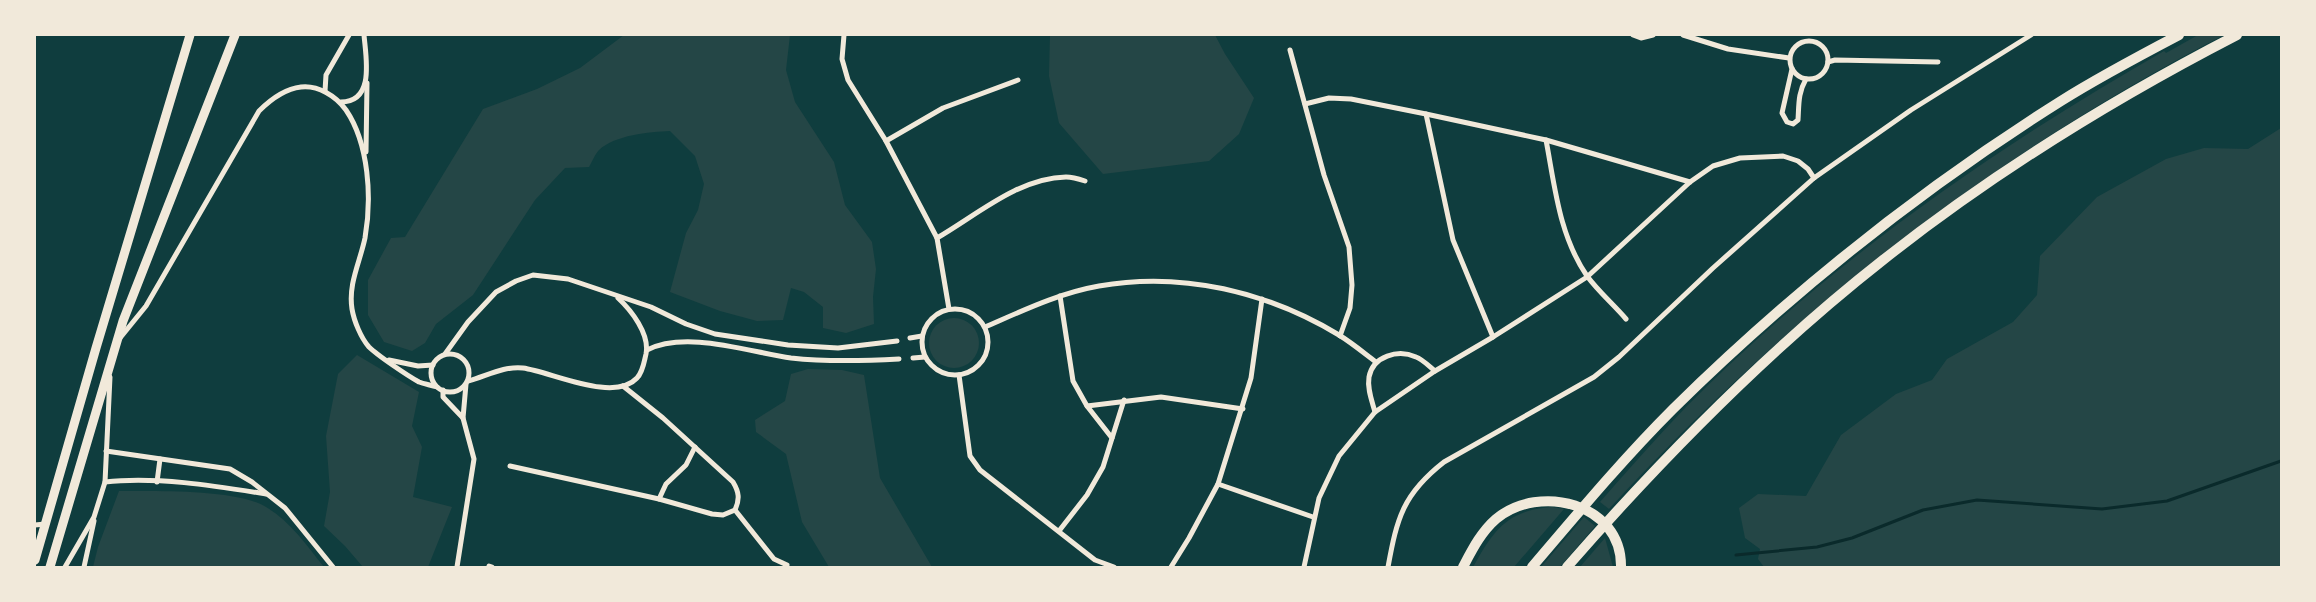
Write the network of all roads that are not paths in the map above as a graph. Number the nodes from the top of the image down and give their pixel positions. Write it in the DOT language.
graph roads {
  1 [pos="190,35"];
  2 [pos="349,35"];
  3 [pos="364,35"];
  4 [pos="844,35"];
  5 [pos="1634,35"];
  6 [pos="1654,35"];
  7 [pos="1683,35"];
  8 [pos="2031,35"];
  9 [pos="2179,35"];
  10 [pos="2237,35"];
  11 [pos="233,37"];
  12 [pos="1812,38"];
  13 [pos="1290,50"];
  14 [pos="1790,58"];
  15 [pos="1828,62"];
  16 [pos="1938,62"];
  17 [pos="1792,69"];
  18 [pos="367,77"];
  19 [pos="1806,79"];
  20 [pos="1018,80"];
  21 [pos="325,92"];
  22 [pos="340,102"];
  23 [pos="1305,104"];
  24 [pos="1426,114"];
  25 [pos="1546,140"];
  26 [pos="886,141"];
  27 [pos="366,157"];
  28 [pos="1814,178"];
  29 [pos="1085,181"];
  30 [pos="1690,182"];
  31 [pos="937,238"];
  32 [pos="1588,277"];
  33 [pos="616,296"];
  34 [pos="1060,296"];
  35 [pos="1262,299"];
  36 [pos="949,309"];
  37 [pos="1626,318"];
  38 [pos="985,327"];
  39 [pos="922,336"];
  40 [pos="1340,336"];
  41 [pos="1493,337"];
  42 [pos="910,338"];
  43 [pos="897,340"];
  44 [pos="115,344"];
  45 [pos="647,350"];
  46 [pos="445,354"];
  47 [pos="111,357"];
  48 [pos="925,357"];
  49 [pos="913,358"];
  50 [pos="386,359"];
  51 [pos="899,359"];
  52 [pos="1376,362"];
  53 [pos="433,365"];
  54 [pos="1434,370"];
  55 [pos="959,375"];
  56 [pos="467,382"];
  57 [pos="623,386"];
  58 [pos="437,387"];
  59 [pos="442,390"];
  60 [pos="1124,400"];
  61 [pos="1087,406"];
  62 [pos="1243,409"];
  63 [pos="1375,412"];
  64 [pos="463,418"];
  65 [pos="1112,438"];
  66 [pos="695,447"];
  67 [pos="106,451"];
  68 [pos="160,459"];
  69 [pos="510,466"];
  70 [pos="105,482"];
  71 [pos="157,482"];
  72 [pos="1218,484"];
  73 [pos="266,494"];
  74 [pos="659,499"];
  75 [pos="735,510"];
  76 [pos="94,517"];
  77 [pos="1313,517"];
  78 [pos="45,524"];
  79 [pos="35,525"];
  80 [pos="1059,531"];
  81 [pos="35,560"];
  82 [pos="787,565"];
  83 [pos="1621,565"];
  84 [pos="50,567"];
  85 [pos="66,567"];
  86 [pos="84,567"];
  87 [pos="333,567"];
  88 [pos="457,567"];
  89 [pos="1114,567"];
  90 [pos="1171,567"];
  91 [pos="1304,567"];
  92 [pos="1388,567"];
  93 [pos="1464,567"];
  94 [pos="1532,567"];
  95 [pos="1567,567"];
  1 -- 78 [label="main road"];
  2 -- 21 [label="street"];
  3 -- 18 [label="street"];
  4 -- 26 [label="street"];
  5 -- 6 [label="street"];
  7 -- 14 [label="street"];
  8 -- 28 [label="street"];
  9 -- 94 [label="highway"];
  10 -- 95 [label="highway"];
  11 -- 44 [label="main road"];
  12 -- 14 [label="street"];
  12 -- 15 [label="street"];
  13 -- 23 [label="street"];
  14 -- 17 [label="street"];
  15 -- 16 [label="street"];
  15 -- 19 [label="street"];
  17 -- 19 [label="street"];
  17 -- 19 [label="street"];
  18 -- 22 [label="street"];
  18 -- 27 [label="street"];
  20 -- 26 [label="street"];
  21 -- 22 [label="street"];
  21 -- 44 [label="street"];
  22 -- 27 [label="street"];
  23 -- 24 [label="street"];
  23 -- 40 [label="street"];
  24 -- 25 [label="street"];
  24 -- 41 [label="street"];
  25 -- 30 [label="street"];
  25 -- 32 [label="street"];
  26 -- 31 [label="street"];
  27 -- 50 [label="street"];
  28 -- 30 [label="street"];
  28 -- 92 [label="street"];
  29 -- 31 [label="street"];
  30 -- 32 [label="street"];
  31 -- 36 [label="street"];
  32 -- 37 [label="street"];
  32 -- 41 [label="street"];
  33 -- 43 [label="street"];
  33 -- 45 [label="street"];
  33 -- 46 [label="street"];
  34 -- 35 [label="street"];
  34 -- 38 [label="street"];
  34 -- 61 [label="street"];
  35 -- 40 [label="street"];
  35 -- 62 [label="street"];
  36 -- 38 [label="street"];
  36 -- 39 [label="street"];
  38 -- 55 [label="street"];
  39 -- 42 [label="street"];
  39 -- 48 [label="street"];
  40 -- 52 [label="street"];
  41 -- 54 [label="street"];
  44 -- 47 [label="main road"];
  45 -- 51 [label="street"];
  45 -- 57 [label="street"];
  46 -- 53 [label="street"];
  46 -- 56 [label="street"];
  47 -- 67 [label="street"];
  47 -- 84 [label="main road"];
  48 -- 49 [label="street"];
  48 -- 55 [label="street"];
  50 -- 53 [label="street"];
  50 -- 58 [label="street"];
  52 -- 54 [label="street"];
  52 -- 63 [label="street"];
  53 -- 58 [label="street"];
  54 -- 63 [label="street"];
  55 -- 80 [label="street"];
  56 -- 57 [label="street"];
  56 -- 59 [label="street"];
  56 -- 64 [label="street"];
  57 -- 66 [label="street"];
  58 -- 59 [label="street"];
  59 -- 64 [label="street"];
  60 -- 61 [label="street"];
  60 -- 62 [label="street"];
  60 -- 65 [label="street"];
  61 -- 65 [label="street"];
  62 -- 72 [label="street"];
  63 -- 77 [label="street"];
  64 -- 88 [label="street"];
  65 -- 80 [label="street"];
  66 -- 74 [label="street"];
  66 -- 75 [label="street"];
  67 -- 68 [label="street"];
  67 -- 70 [label="street"];
  68 -- 71 [label="street"];
  68 -- 73 [label="street"];
  69 -- 74 [label="street"];
  70 -- 71 [label="street"];
  70 -- 76 [label="street"];
  71 -- 73 [label="street"];
  72 -- 77 [label="street"];
  72 -- 90 [label="street"];
  73 -- 87 [label="street"];
  74 -- 75 [label="street"];
  75 -- 82 [label="street"];
  76 -- 85 [label="street"];
  76 -- 86 [label="street"];
  77 -- 91 [label="street"];
  78 -- 79 [label="street"];
  78 -- 81 [label="main road"];
  80 -- 89 [label="street"];
  83 -- 93 [label="highway"];
}
